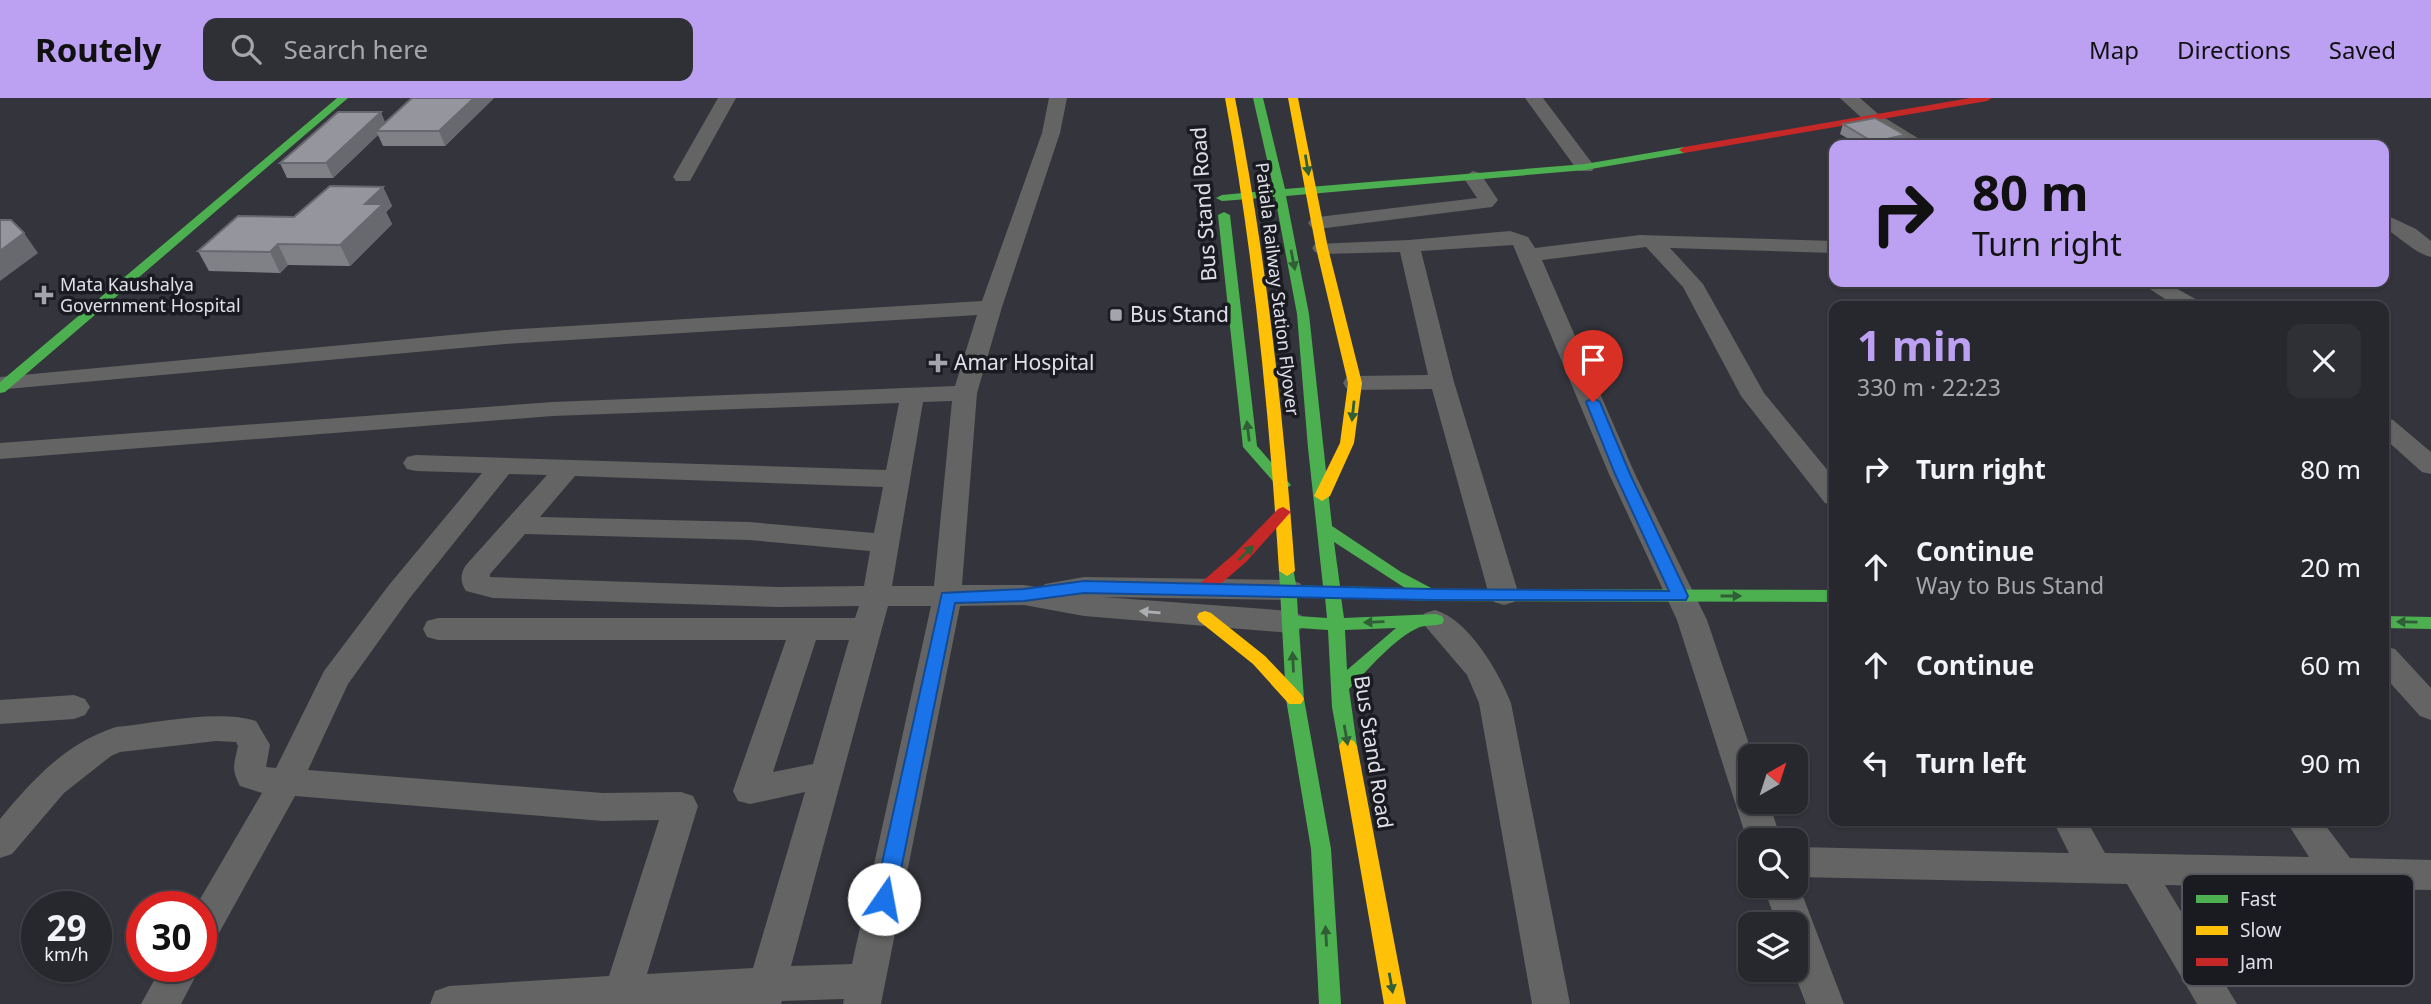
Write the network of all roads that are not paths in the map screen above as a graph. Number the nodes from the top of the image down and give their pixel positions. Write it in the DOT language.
graph roads {
  1 [pos="343,98"];
  2 [pos="727,98"];
  3 [pos="1058,98"];
  4 [pos="1216,98"];
  5 [pos="1230,98"];
  6 [pos="1258,98"];
  7 [pos="1293,98"];
  8 [pos="1534,98"];
  9 [pos="1849,98"];
  10 [pos="1987,98"];
  11 [pos="1871,117"];
  12 [pos="1220,136"];
  13 [pos="1911,140"];
  14 [pos="1585,167"];
  15 [pos="683,177"];
  16 [pos="1474,177"];
  17 [pos="1311,192"];
  18 [pos="1318,223"];
  19 [pos="2389,223"];
  20 [pos="1651,241"];
  21 [pos="1409,246"];
  22 [pos="1829,247"];
  23 [pos="1322,248"];
  24 [pos="2431,251"];
  25 [pos="1529,255"];
  26 [pos="2159,287"];
  27 [pos="2182,301"];
  28 [pos="991,307"];
  29 [pos="1442,382"];
  30 [pos="1355,383"];
  31 [pos="4,386"];
  32 [pos="965,393"];
  33 [pos="912,397"];
  34 [pos="2389,429"];
  35 [pos="0,451"];
  36 [pos="416,463"];
  37 [pos="503,466"];
  38 [pos="2431,466"];
  39 [pos="568,468"];
  40 [pos="1824,468"];
  41 [pos="898,479"];
  42 [pos="1284,485"];
  43 [pos="1322,496"];
  44 [pos="1283,512"];
  45 [pos="518,525"];
  46 [pos="1326,529"];
  47 [pos="886,542"];
  48 [pos="1290,590"];
  49 [pos="1332,590"];
  50 [pos="1504,595"];
  51 [pos="876,597"];
  52 [pos="947,597"];
  53 [pos="1829,597"];
  54 [pos="1204,603"];
  55 [pos="1435,614"];
  56 [pos="1689,614"];
  57 [pos="1291,622"];
  58 [pos="2389,622"];
  59 [pos="2431,623"];
  60 [pos="1336,624"];
  61 [pos="438,629"];
  62 [pos="805,629"];
  63 [pos="866,629"];
  64 [pos="2389,662"];
  65 [pos="1340,687"];
  66 [pos="1295,699"];
  67 [pos="74,707"];
  68 [pos="2431,708"];
  69 [pos="0,712"];
  70 [pos="1738,760"];
  71 [pos="825,774"];
  72 [pos="286,781"];
  73 [pos="14,808"];
  74 [pos="2073,826"];
  75 [pos="2307,826"];
  76 [pos="0,844"];
  77 [pos="1808,862"];
  78 [pos="2094,867"];
  79 [pos="2136,868"];
  80 [pos="2340,873"];
  81 [pos="2386,874"];
  82 [pos="217,903"];
  83 [pos="2182,944"];
  84 [pos="1808,959"];
  85 [pos="173,982"];
  86 [pos="2207,986"];
  87 [pos="865,992"];
  88 [pos="622,994"];
  89 [pos="765,994"];
  90 [pos="160,1004"];
  91 [pos="449,1004"];
  92 [pos="1330,1004"];
  93 [pos="1395,1004"];
  94 [pos="1550,1004"];
  95 [pos="1825,1004"];
  96 [pos="2218,1004"];
  1 -- 31 [label="main road"];
  2 -- 15 [label="street"];
  3 -- 28 [label="street"];
  4 -- 12 [label="main road, Bus Stand Road"];
  5 -- 42 [label="main road, Patiala Railway Station Flyover"];
  6 -- 43 [label="main road, Patiala Railway Station Flyover, one-way"];
  7 -- 17 [label="main road, one-way"];
  8 -- 14 [label="street"];
  9 -- 11 [label="street"];
  10 -- 11 [label="main road"];
  11 -- 13 [label="street"];
  11 -- 14 [label="main road"];
  14 -- 16 [label="main road"];
  16 -- 17 [label="main road"];
  16 -- 18 [label="street"];
  17 -- 18 [label="main road"];
  42 -- 17 [label="main road, Bus Stand Road, one-way"];
  18 -- 23 [label="main road"];
  19 -- 24 [label="street"];
  20 -- 22 [label="street"];
  20 -- 25 [label="street"];
  20 -- 40 [label="street"];
  21 -- 23 [label="street"];
  21 -- 25 [label="street"];
  21 -- 29 [label="street"];
  23 -- 30 [label="main road"];
  25 -- 56 [label="street"];
  26 -- 27 [label="street"];
  28 -- 31 [label="street"];
  28 -- 32 [label="street"];
  29 -- 30 [label="street"];
  29 -- 50 [label="street"];
  30 -- 43 [label="main road, one-way"];
  32 -- 33 [label="street"];
  32 -- 52 [label="street"];
  33 -- 35 [label="street"];
  33 -- 41 [label="street"];
  34 -- 38 [label="street"];
  36 -- 37 [label="street"];
  37 -- 39 [label="street"];
  37 -- 72 [label="street"];
  39 -- 41 [label="street"];
  39 -- 45 [label="street"];
  41 -- 47 [label="street"];
  42 -- 44 [label="main road"];
  43 -- 46 [label="main road, Bus Stand Road"];
  44 -- 48 [label="main road"];
  54 -- 44 [label="main road, one-way"];
  45 -- 47 [label="street"];
  45 -- 51 [label="street"];
  46 -- 49 [label="main road, Bus Stand Road"];
  46 -- 55 [label="main road"];
  47 -- 51 [label="street"];
  48 -- 49 [label="main road"];
  48 -- 54 [label="street"];
  48 -- 57 [label="main road"];
  49 -- 55 [label="main road"];
  49 -- 60 [label="main road, Bus Stand Road"];
  50 -- 55 [label="main road"];
  50 -- 56 [label="main road"];
  51 -- 52 [label="street"];
  51 -- 63 [label="street"];
  52 -- 54 [label="street"];
  52 -- 87 [label="street"];
  56 -- 53 [label="main road, one-way"];
  54 -- 57 [label="street"];
  54 -- 66 [label="main road"];
  55 -- 60 [label="main road, one-way"];
  55 -- 65 [label="main road"];
  55 -- 94 [label="street"];
  56 -- 70 [label="street"];
  57 -- 60 [label="main road"];
  66 -- 57 [label="main road, one-way"];
  59 -- 58 [label="main road, one-way"];
  60 -- 65 [label="main road, Bus Stand Road"];
  61 -- 62 [label="street"];
  62 -- 63 [label="street"];
  62 -- 71 [label="street"];
  63 -- 71 [label="street"];
  64 -- 68 [label="street"];
  65 -- 93 [label="main road, Bus Stand Road, one-way"];
  92 -- 66 [label="main road, one-way"];
  67 -- 69 [label="street"];
  71 -- 89 [label="street"];
  72 -- 73 [label="street"];
  72 -- 82 [label="street"];
  72 -- 88 [label="street"];
  73 -- 76 [label="street"];
  74 -- 78 [label="street"];
  75 -- 80 [label="street"];
  77 -- 78 [label="street"];
  78 -- 79 [label="street"];
  79 -- 80 [label="street"];
  79 -- 83 [label="street"];
  80 -- 81 [label="street"];
  84 -- 95 [label="street"];
  85 -- 90 [label="street"];
  86 -- 96 [label="street"];
  87 -- 89 [label="street"];
  88 -- 89 [label="street"];
  88 -- 91 [label="street"];
}
